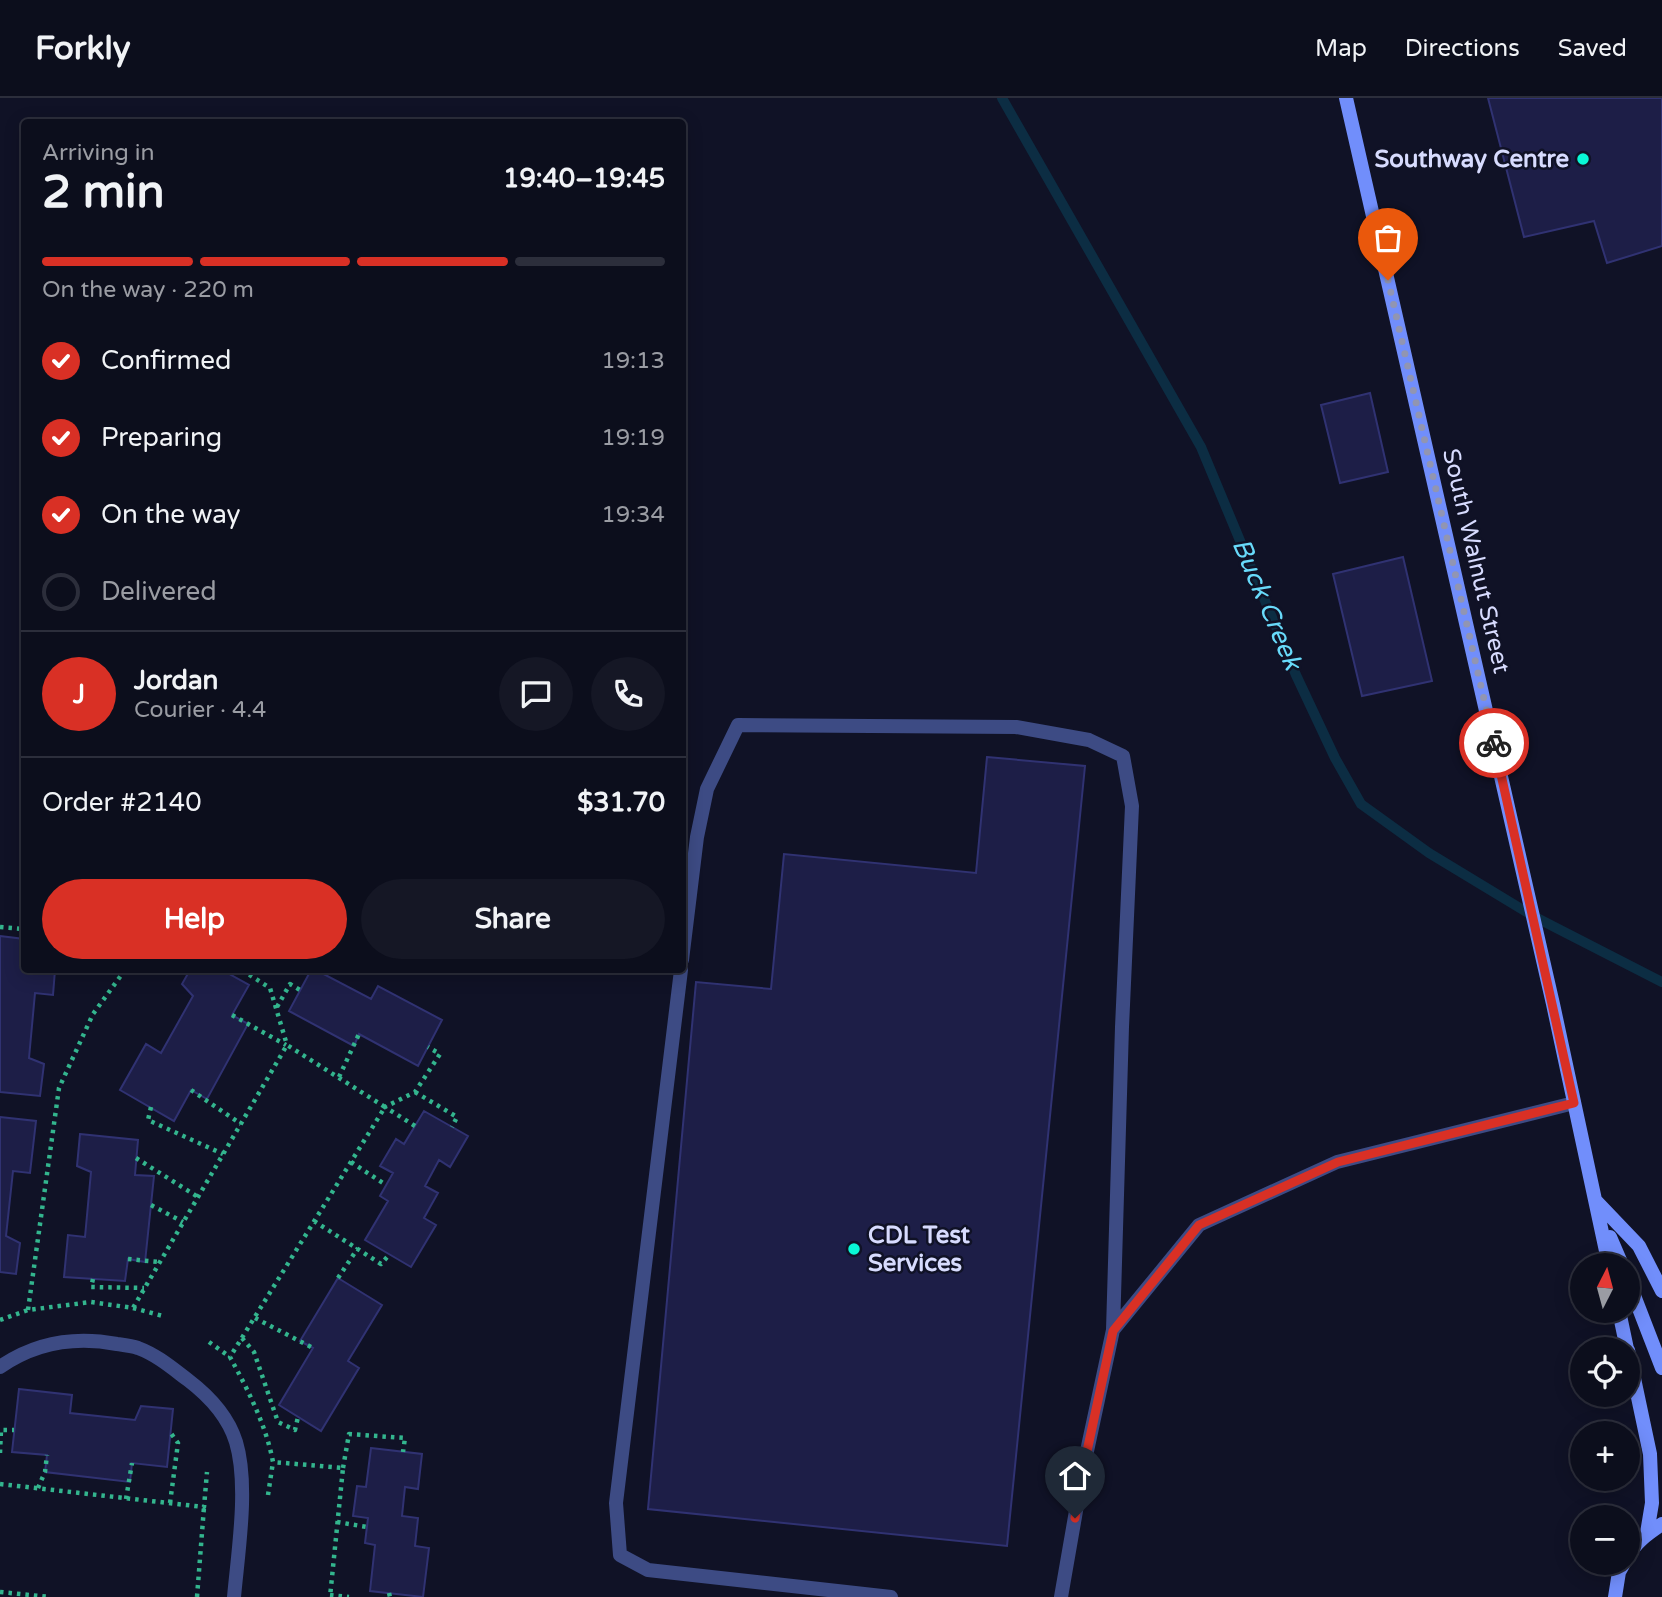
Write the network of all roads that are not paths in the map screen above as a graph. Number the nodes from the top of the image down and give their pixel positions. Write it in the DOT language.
graph roads {
  1 [pos="1346,98"];
  2 [pos="686,929"];
  3 [pos="681,973"];
  4 [pos="1574,1103"];
  5 [pos="1595,1200"];
  6 [pos="1606,1253"];
  7 [pos="1617,1253"];
  8 [pos="1662,1291"];
  9 [pos="1640,1311"];
  10 [pos="1113,1331"];
  11 [pos="0,1367"];
  12 [pos="1662,1368"];
  13 [pos="1640,1407"];
  14 [pos="1662,1524"];
  15 [pos="1647,1534"];
  16 [pos="1640,1541"];
  17 [pos="1619,1575"];
  18 [pos="234,1597"];
  19 [pos="891,1597"];
  20 [pos="1060,1597"];
  21 [pos="1615,1597"];
  1 -- 4 [label="main road, South Walnut Street"];
  2 -- 10 [label="street"];
  3 -- 19 [label="street"];
  4 -- 5 [label="main road, South Walnut Street"];
  4 -- 10 [label="street"];
  5 -- 6 [label="main road, South Walnut Street"];
  5 -- 7 [label="main road, South Walnut Street"];
  5 -- 8 [label="main road"];
  9 -- 12 [label="main road"];
  10 -- 20 [label="street"];
  11 -- 18 [label="street"];
  13 -- 15 [label="main road"];
  14 -- 15 [label="main road"];
  15 -- 16 [label="main road"];
  17 -- 21 [label="main road"];
}
